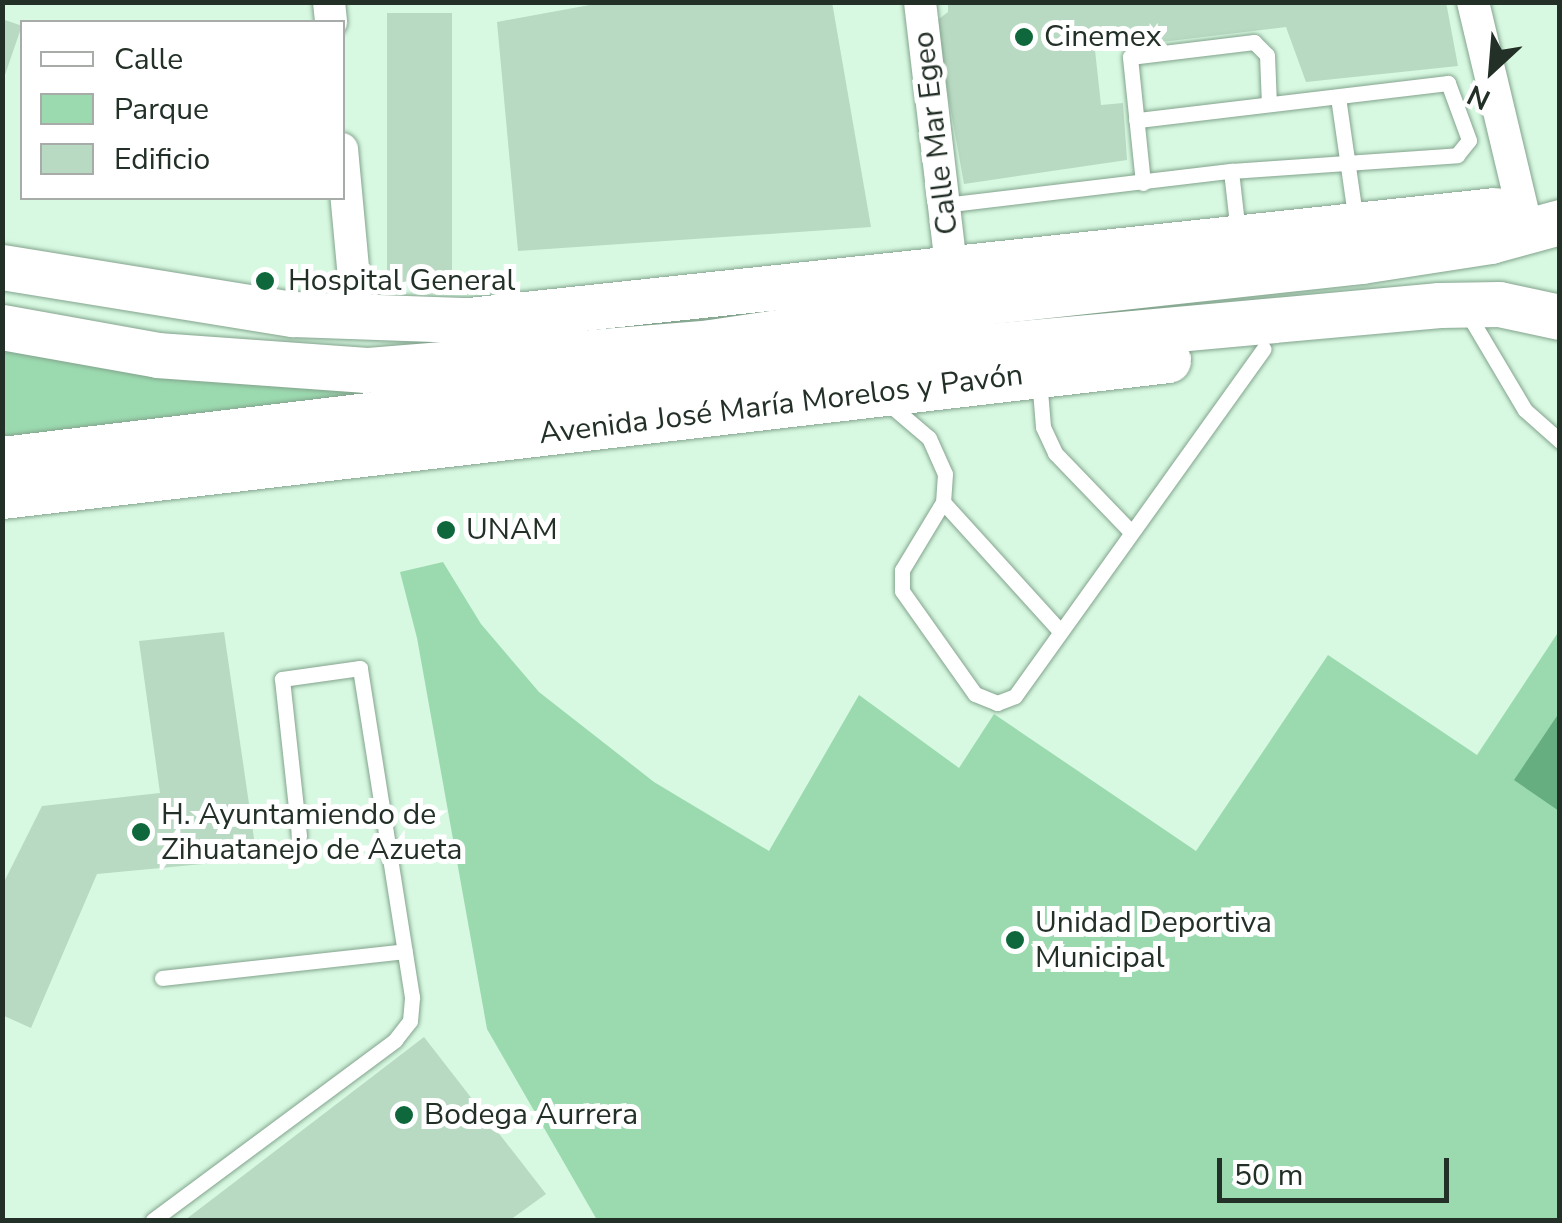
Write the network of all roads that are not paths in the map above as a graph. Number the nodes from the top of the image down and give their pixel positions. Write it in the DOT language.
graph roads {
  1 [pos="920,2"];
  2 [pos="1473,2"];
  3 [pos="1338,97"];
  4 [pos="1268,104"];
  5 [pos="1136,120"];
  6 [pos="1348,163"];
  7 [pos="1231,171"];
  8 [pos="345,181"];
  9 [pos="1143,183"];
  10 [pos="944,206"];
  11 [pos="1542,216"];
  12 [pos="1238,234"];
  13 [pos="1359,242"];
  14 [pos="951,264"];
  15 [pos="2,267"];
  16 [pos="700,292"];
  17 [pos="1560,316"];
  18 [pos="1469,317"];
  19 [pos="358,320"];
  20 [pos="2,327"];
  21 [pos="1560,327"];
  22 [pos="711,342"];
  23 [pos="1263,349"];
  24 [pos="1038,375"];
  25 [pos="873,394"];
  26 [pos="394,431"];
  27 [pos="1560,441"];
  28 [pos="6,471"];
  29 [pos="943,502"];
  30 [pos="1130,531"];
  31 [pos="1060,632"];
  32 [pos="299,836"];
  33 [pos="405,952"];
  34 [pos="162,978"];
  35 [pos="153,1220"];
  1 -- 10 [label="street, Calle Mar Egeo"];
  2 -- 11 [label="street"];
  3 -- 4 [label="lane"];
  3 -- 6 [label="lane"];
  3 -- 6 [label="lane"];
  4 -- 5 [label="lane"];
  4 -- 5 [label="lane"];
  5 -- 9 [label="lane"];
  6 -- 7 [label="lane"];
  6 -- 13 [label="lane"];
  7 -- 9 [label="lane"];
  7 -- 12 [label="lane"];
  8 -- 19 [label="street"];
  9 -- 10 [label="lane"];
  10 -- 14 [label="street, Calle Mar Egeo"];
  11 -- 13 [label="main road"];
  12 -- 13 [label="main road"];
  12 -- 14 [label="main road"];
  13 -- 22 [label="main road"];
  14 -- 16 [label="main road"];
  15 -- 19 [label="main road"];
  16 -- 19 [label="main road"];
  16 -- 22 [label="main road"];
  17 -- 18 [label="main road, Avenida José María Morelos y Pavón"];
  18 -- 21 [label="main road, Avenida José María Morelos y Pavón"];
  18 -- 23 [label="main road, Avenida José María Morelos y Pavón"];
  18 -- 26 [label="main road, Avenida José María Morelos y Pavón"];
  18 -- 27 [label="lane"];
  20 -- 22 [label="main road"];
  23 -- 24 [label="main road, Avenida José María Morelos y Pavón"];
  23 -- 30 [label="lane"];
  24 -- 25 [label="main road, Avenida José María Morelos y Pavón"];
  24 -- 30 [label="lane"];
  25 -- 26 [label="main road, Avenida José María Morelos y Pavón"];
  25 -- 29 [label="lane"];
  26 -- 28 [label="main road, Avenida José María Morelos y Pavón"];
  29 -- 31 [label="lane"];
  29 -- 31 [label="lane"];
  30 -- 31 [label="lane"];
  32 -- 33 [label="lane"];
  33 -- 34 [label="lane"];
  33 -- 35 [label="lane"];
}
